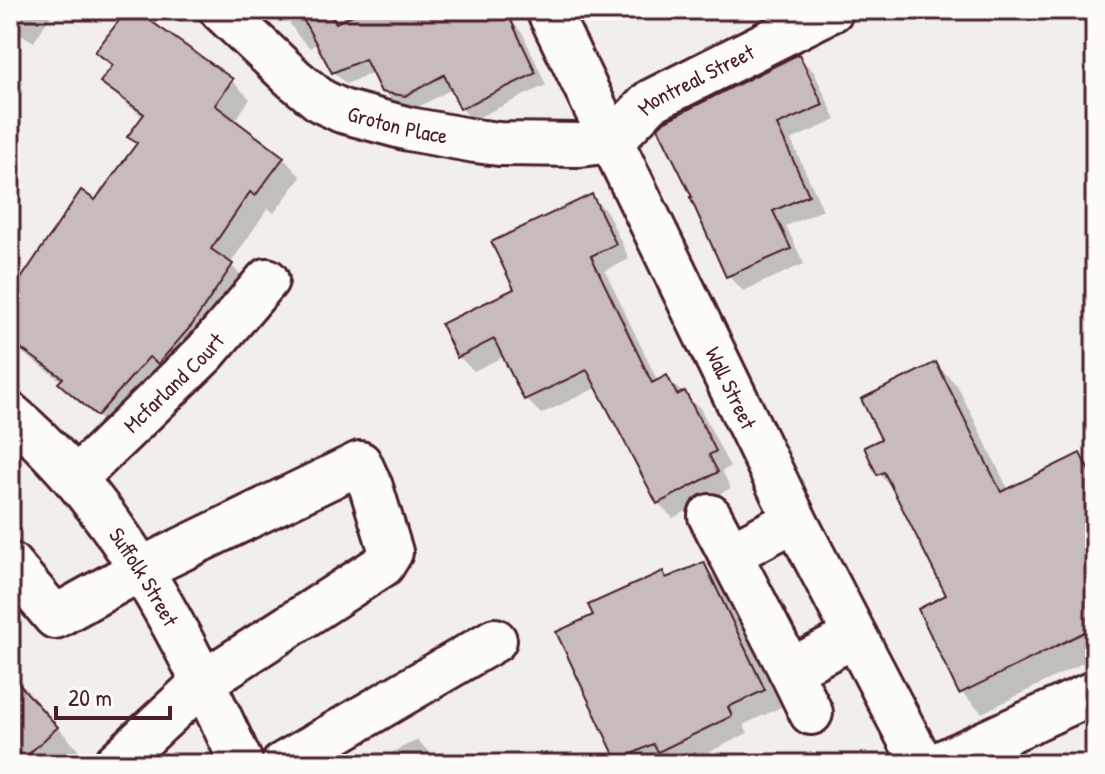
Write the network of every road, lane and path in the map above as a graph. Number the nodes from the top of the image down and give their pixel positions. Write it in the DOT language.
graph roads {
  1 [pos="221,10"];
  2 [pos="548,10"];
  3 [pos="832,10"];
  4 [pos="612,141"];
  5 [pos="267,280"];
  6 [pos="10,414"];
  7 [pos="75,479"];
  8 [pos="710,516"];
  9 [pos="795,520"];
  10 [pos="730,554"];
  11 [pos="10,564"];
  12 [pos="141,569"];
  13 [pos="855,636"];
  14 [pos="495,640"];
  15 [pos="790,670"];
  16 [pos="203,682"];
  17 [pos="1095,692"];
  18 [pos="811,713"];
  19 [pos="115,764"];
  20 [pos="242,764"];
  21 [pos="283,764"];
  22 [pos="922,764"];
  23 [pos="938,764"];
  1 -- 4 [label="street, Groton Place"];
  2 -- 4 [label="street, Wall Street"];
  3 -- 4 [label="street, Montreal Street"];
  4 -- 9 [label="street, Wall Street"];
  5 -- 7 [label="street, Mcfarland Court"];
  6 -- 7 [label="street, Suffolk Street"];
  7 -- 12 [label="street, Suffolk Street"];
  8 -- 10 [label="street"];
  9 -- 10 [label="street"];
  9 -- 13 [label="street, Wall Street"];
  10 -- 15 [label="street"];
  11 -- 12 [label="street"];
  12 -- 16 [label="street, Suffolk Street"];
  12 -- 16 [label="street"];
  13 -- 15 [label="street"];
  13 -- 22 [label="street, Wall Street"];
  14 -- 21 [label="street"];
  15 -- 18 [label="street"];
  16 -- 19 [label="street"];
  16 -- 20 [label="street, Suffolk Street"];
  17 -- 23 [label="street"];
}
